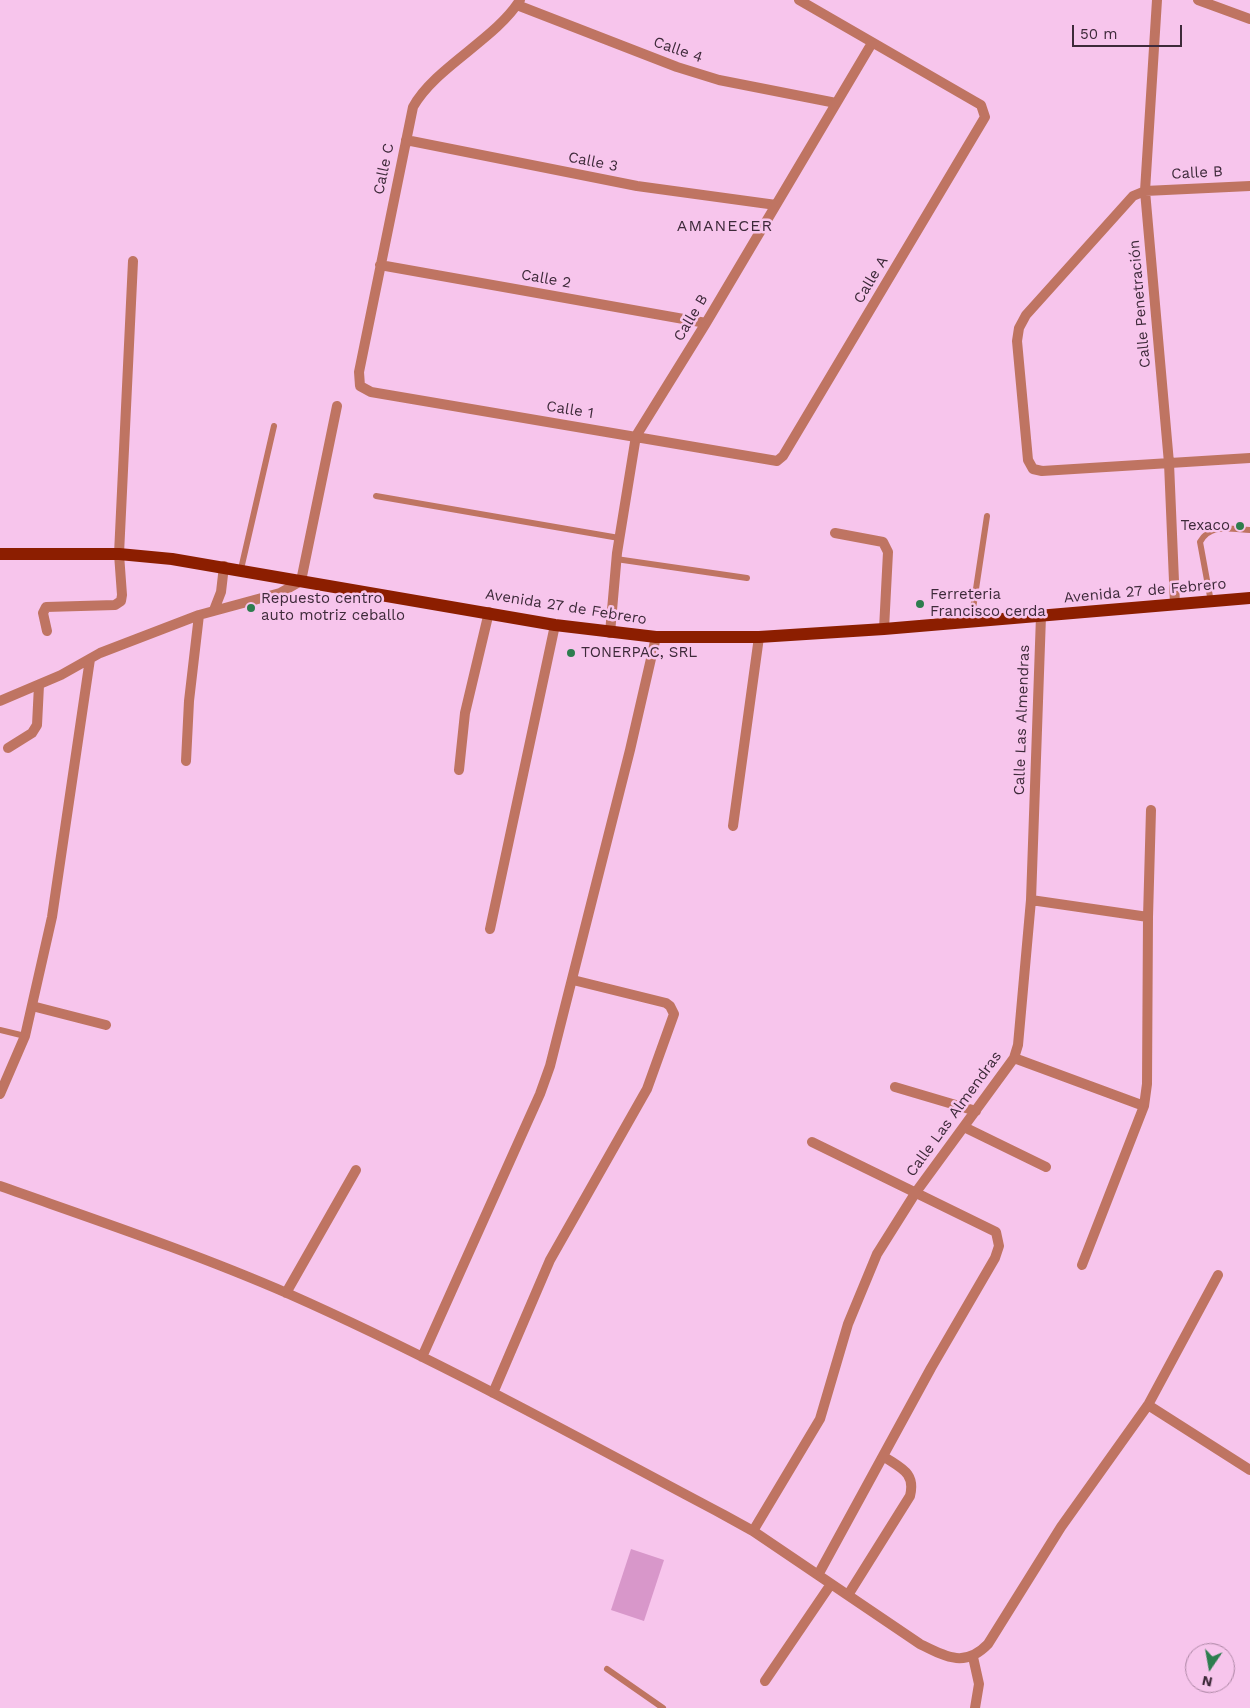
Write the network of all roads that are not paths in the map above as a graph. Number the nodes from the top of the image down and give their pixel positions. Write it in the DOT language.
graph roads {
  1 [pos="798,0"];
  2 [pos="1157,0"];
  3 [pos="1198,0"];
  4 [pos="518,3"];
  5 [pos="1250,19"];
  6 [pos="872,43"];
  7 [pos="836,103"];
  8 [pos="406,140"];
  9 [pos="1250,186"];
  10 [pos="1145,191"];
  11 [pos="776,205"];
  12 [pos="133,261"];
  13 [pos="380,265"];
  14 [pos="706,323"];
  15 [pos="360,386"];
  16 [pos="337,406"];
  17 [pos="274,426"];
  18 [pos="636,436"];
  19 [pos="1250,458"];
  20 [pos="777,461"];
  21 [pos="1169,462"];
  22 [pos="376,496"];
  23 [pos="987,516"];
  24 [pos="1250,530"];
  25 [pos="835,533"];
  26 [pos="619,538"];
  27 [pos="0,554"];
  28 [pos="119,554"];
  29 [pos="616,559"];
  30 [pos="224,566"];
  31 [pos="241,569"];
  32 [pos="747,578"];
  33 [pos="302,581"];
  34 [pos="1250,598"];
  35 [pos="1211,602"];
  36 [pos="1175,605"];
  37 [pos="214,610"];
  38 [pos="489,612"];
  39 [pos="199,615"];
  40 [pos="1040,616"];
  41 [pos="971,622"];
  42 [pos="555,625"];
  43 [pos="884,630"];
  44 [pos="47,631"];
  45 [pos="610,633"];
  46 [pos="656,637"];
  47 [pos="759,637"];
  48 [pos="90,659"];
  49 [pos="39,685"];
  50 [pos="0,701"];
  51 [pos="8,748"];
  52 [pos="186,761"];
  53 [pos="459,770"];
  54 [pos="1151,810"];
  55 [pos="733,826"];
  56 [pos="1031,900"];
  57 [pos="1148,917"];
  58 [pos="490,929"];
  59 [pos="573,980"];
  60 [pos="32,1006"];
  61 [pos="106,1025"];
  62 [pos="0,1030"];
  63 [pos="25,1036"];
  64 [pos="1014,1058"];
  65 [pos="895,1087"];
  66 [pos="0,1094"];
  67 [pos="1144,1106"];
  68 [pos="976,1111"];
  69 [pos="964,1127"];
  70 [pos="812,1142"];
  71 [pos="1046,1167"];
  72 [pos="356,1170"];
  73 [pos="0,1186"];
  74 [pos="916,1192"];
  75 [pos="1082,1265"];
  76 [pos="1218,1275"];
  77 [pos="286,1293"];
  78 [pos="422,1357"];
  79 [pos="493,1393"];
  80 [pos="1148,1404"];
  81 [pos="883,1456"];
  82 [pos="1250,1470"];
  83 [pos="753,1531"];
  84 [pos="818,1574"];
  85 [pos="831,1584"];
  86 [pos="848,1595"];
  87 [pos="974,1657"];
  88 [pos="607,1669"];
  89 [pos="765,1681"];
  90 [pos="663,1708"];
  91 [pos="975,1708"];
  1 -- 6 [label="street"];
  2 -- 10 [label="street, Calle Penetración"];
  3 -- 5 [label="street"];
  4 -- 7 [label="street, Calle 4"];
  4 -- 8 [label="street, Calle C"];
  6 -- 7 [label="street, Calle B"];
  6 -- 20 [label="street, Calle A"];
  7 -- 11 [label="street, Calle B"];
  8 -- 11 [label="street, Calle 3"];
  8 -- 13 [label="street, Calle C"];
  9 -- 10 [label="street, Calle B"];
  10 -- 21 [label="street, Calle Penetración"];
  10 -- 21 [label="street"];
  11 -- 14 [label="street, Calle B"];
  12 -- 28 [label="street"];
  13 -- 14 [label="street, Calle 2"];
  13 -- 15 [label="street, Calle C"];
  14 -- 18 [label="street, Calle B"];
  15 -- 18 [label="street, Calle 1"];
  16 -- 33 [label="street"];
  17 -- 31 [label="lane"];
  18 -- 20 [label="street, Calle 1"];
  18 -- 26 [label="street, Calle B"];
  19 -- 21 [label="street"];
  21 -- 36 [label="street, Calle Penetración"];
  22 -- 26 [label="lane"];
  23 -- 41 [label="lane"];
  24 -- 35 [label="lane"];
  25 -- 43 [label="street"];
  26 -- 29 [label="street, Calle B"];
  27 -- 28 [label="main road, Avenida 27 de Febrero"];
  28 -- 30 [label="main road, Avenida 27 de Febrero"];
  28 -- 44 [label="street"];
  29 -- 32 [label="lane"];
  29 -- 45 [label="street, Calle B"];
  30 -- 31 [label="main road, Avenida 27 de Febrero"];
  30 -- 37 [label="street"];
  31 -- 33 [label="main road, Avenida 27 de Febrero"];
  33 -- 37 [label="street"];
  33 -- 38 [label="main road, Avenida 27 de Febrero"];
  34 -- 35 [label="main road, Avenida 27 de Febrero"];
  35 -- 36 [label="main road, Avenida 27 de Febrero"];
  36 -- 40 [label="main road, Avenida 27 de Febrero"];
  37 -- 39 [label="street"];
  38 -- 42 [label="main road, Avenida 27 de Febrero"];
  38 -- 53 [label="street"];
  39 -- 48 [label="street"];
  39 -- 52 [label="street"];
  40 -- 41 [label="main road, Avenida 27 de Febrero"];
  40 -- 56 [label="street, Calle Las Almendras"];
  41 -- 43 [label="main road, Avenida 27 de Febrero"];
  42 -- 45 [label="main road, Avenida 27 de Febrero"];
  42 -- 58 [label="street"];
  43 -- 47 [label="main road, Avenida 27 de Febrero"];
  45 -- 46 [label="main road, Avenida 27 de Febrero"];
  46 -- 47 [label="main road, Avenida 27 de Febrero"];
  46 -- 59 [label="street"];
  47 -- 55 [label="street"];
  48 -- 49 [label="street"];
  48 -- 60 [label="street"];
  49 -- 50 [label="street"];
  49 -- 51 [label="street"];
  54 -- 57 [label="street"];
  56 -- 57 [label="street"];
  56 -- 64 [label="street, Calle Las Almendras"];
  57 -- 67 [label="street"];
  59 -- 78 [label="street"];
  59 -- 79 [label="street"];
  60 -- 61 [label="street"];
  60 -- 63 [label="street"];
  62 -- 63 [label="lane"];
  63 -- 66 [label="street"];
  64 -- 67 [label="street"];
  64 -- 68 [label="street, Calle Las Almendras"];
  65 -- 68 [label="street"];
  67 -- 75 [label="street"];
  68 -- 69 [label="street, Calle Las Almendras"];
  69 -- 71 [label="street"];
  69 -- 74 [label="street, Calle Las Almendras"];
  70 -- 74 [label="street"];
  72 -- 77 [label="street"];
  73 -- 77 [label="street"];
  74 -- 81 [label="street"];
  74 -- 83 [label="street, Calle Las Almendras"];
  76 -- 80 [label="street"];
  77 -- 78 [label="street"];
  78 -- 79 [label="street"];
  79 -- 83 [label="street"];
  80 -- 82 [label="street"];
  80 -- 87 [label="street"];
  81 -- 84 [label="street"];
  81 -- 86 [label="street"];
  83 -- 84 [label="street"];
  84 -- 85 [label="street"];
  85 -- 86 [label="street"];
  85 -- 89 [label="street"];
  86 -- 87 [label="street"];
  87 -- 91 [label="street"];
  88 -- 90 [label="lane"];
}
